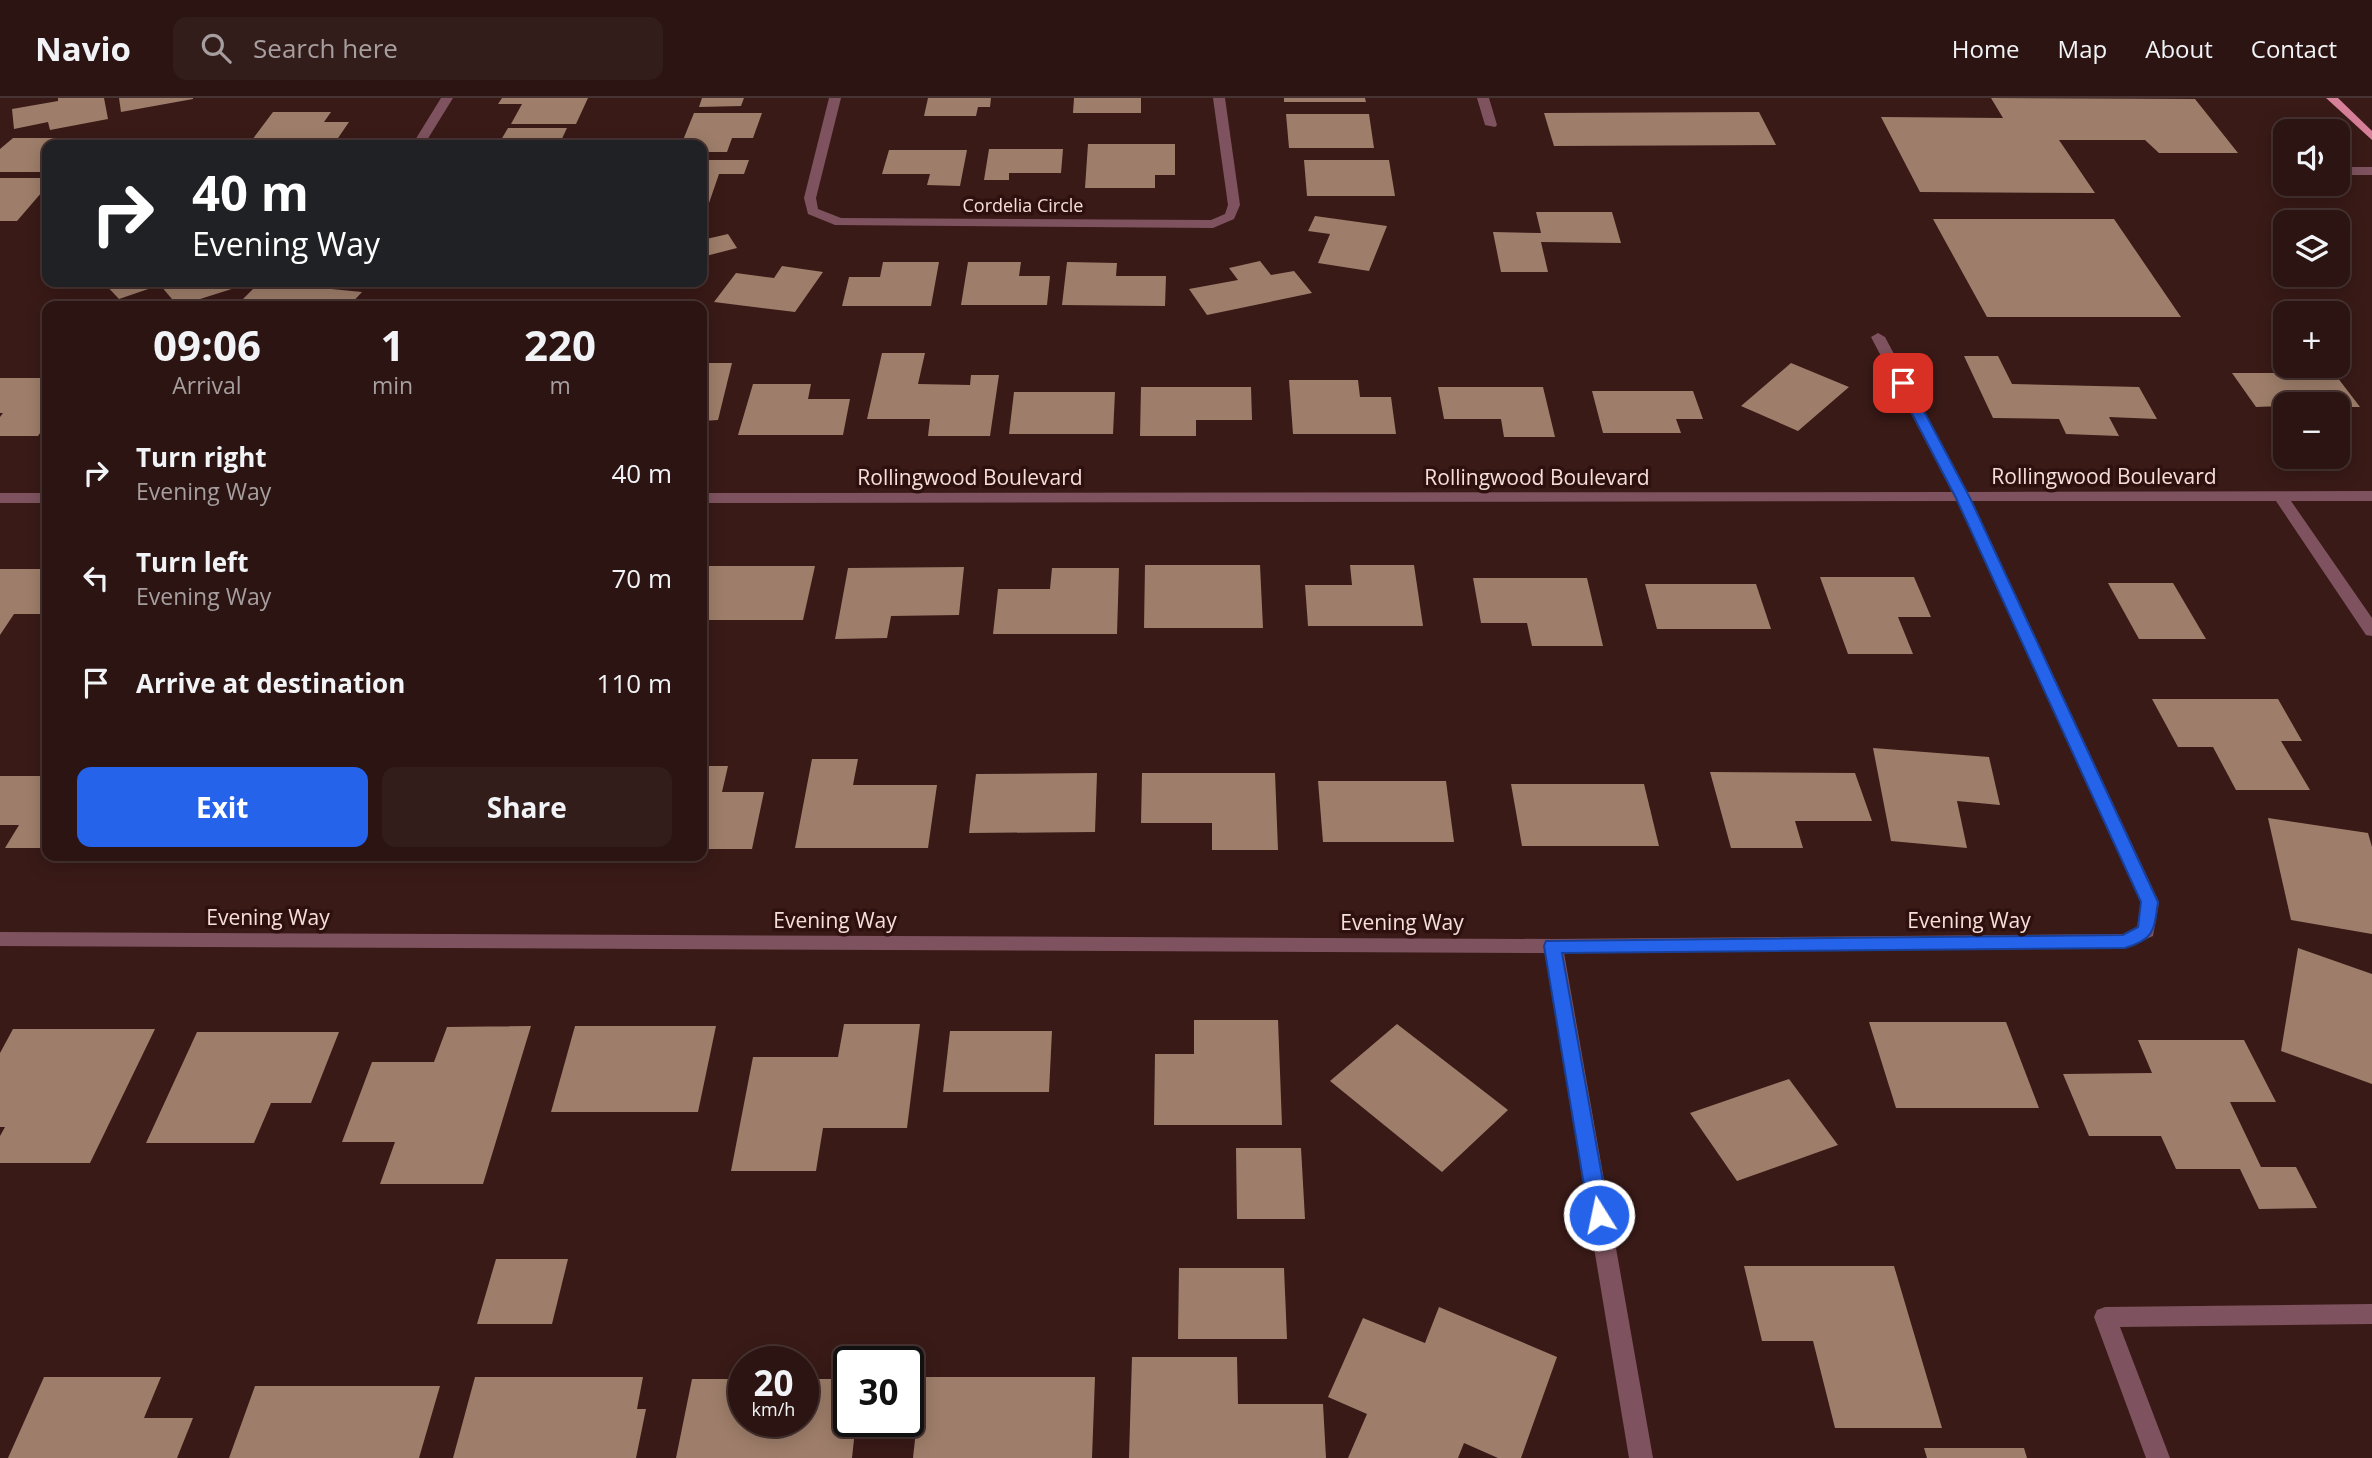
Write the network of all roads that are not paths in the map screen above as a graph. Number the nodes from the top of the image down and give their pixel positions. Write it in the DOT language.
graph roads {
  1 [pos="447,98"];
  2 [pos="835,98"];
  3 [pos="1219,98"];
  4 [pos="1483,98"];
  5 [pos="2332,98"];
  6 [pos="1491,124"];
  7 [pos="2372,137"];
  8 [pos="421,140"];
  9 [pos="2350,171"];
  10 [pos="2372,171"];
  11 [pos="1878,337"];
  12 [pos="2372,495"];
  13 [pos="2280,496"];
  14 [pos="0,498"];
  15 [pos="42,498"];
  16 [pos="707,498"];
  17 [pos="1963,498"];
  18 [pos="2372,631"];
  19 [pos="0,939"];
  20 [pos="1553,946"];
  21 [pos="2372,1314"];
  22 [pos="1641,1458"];
  23 [pos="2158,1458"];
  1 -- 8 [label="street"];
  2 -- 3 [label="street, Cordelia Circle"];
  4 -- 6 [label="street"];
  5 -- 7 [label="main road"];
  9 -- 10 [label="street"];
  11 -- 17 [label="street, Evening Way"];
  12 -- 13 [label="street, Rollingwood Boulevard"];
  13 -- 17 [label="street, Rollingwood Boulevard"];
  13 -- 18 [label="street"];
  14 -- 15 [label="street"];
  16 -- 17 [label="street, Rollingwood Boulevard"];
  17 -- 20 [label="street, Evening Way"];
  19 -- 20 [label="street, Evening Way"];
  20 -- 22 [label="street"];
  21 -- 23 [label="street"];
}
